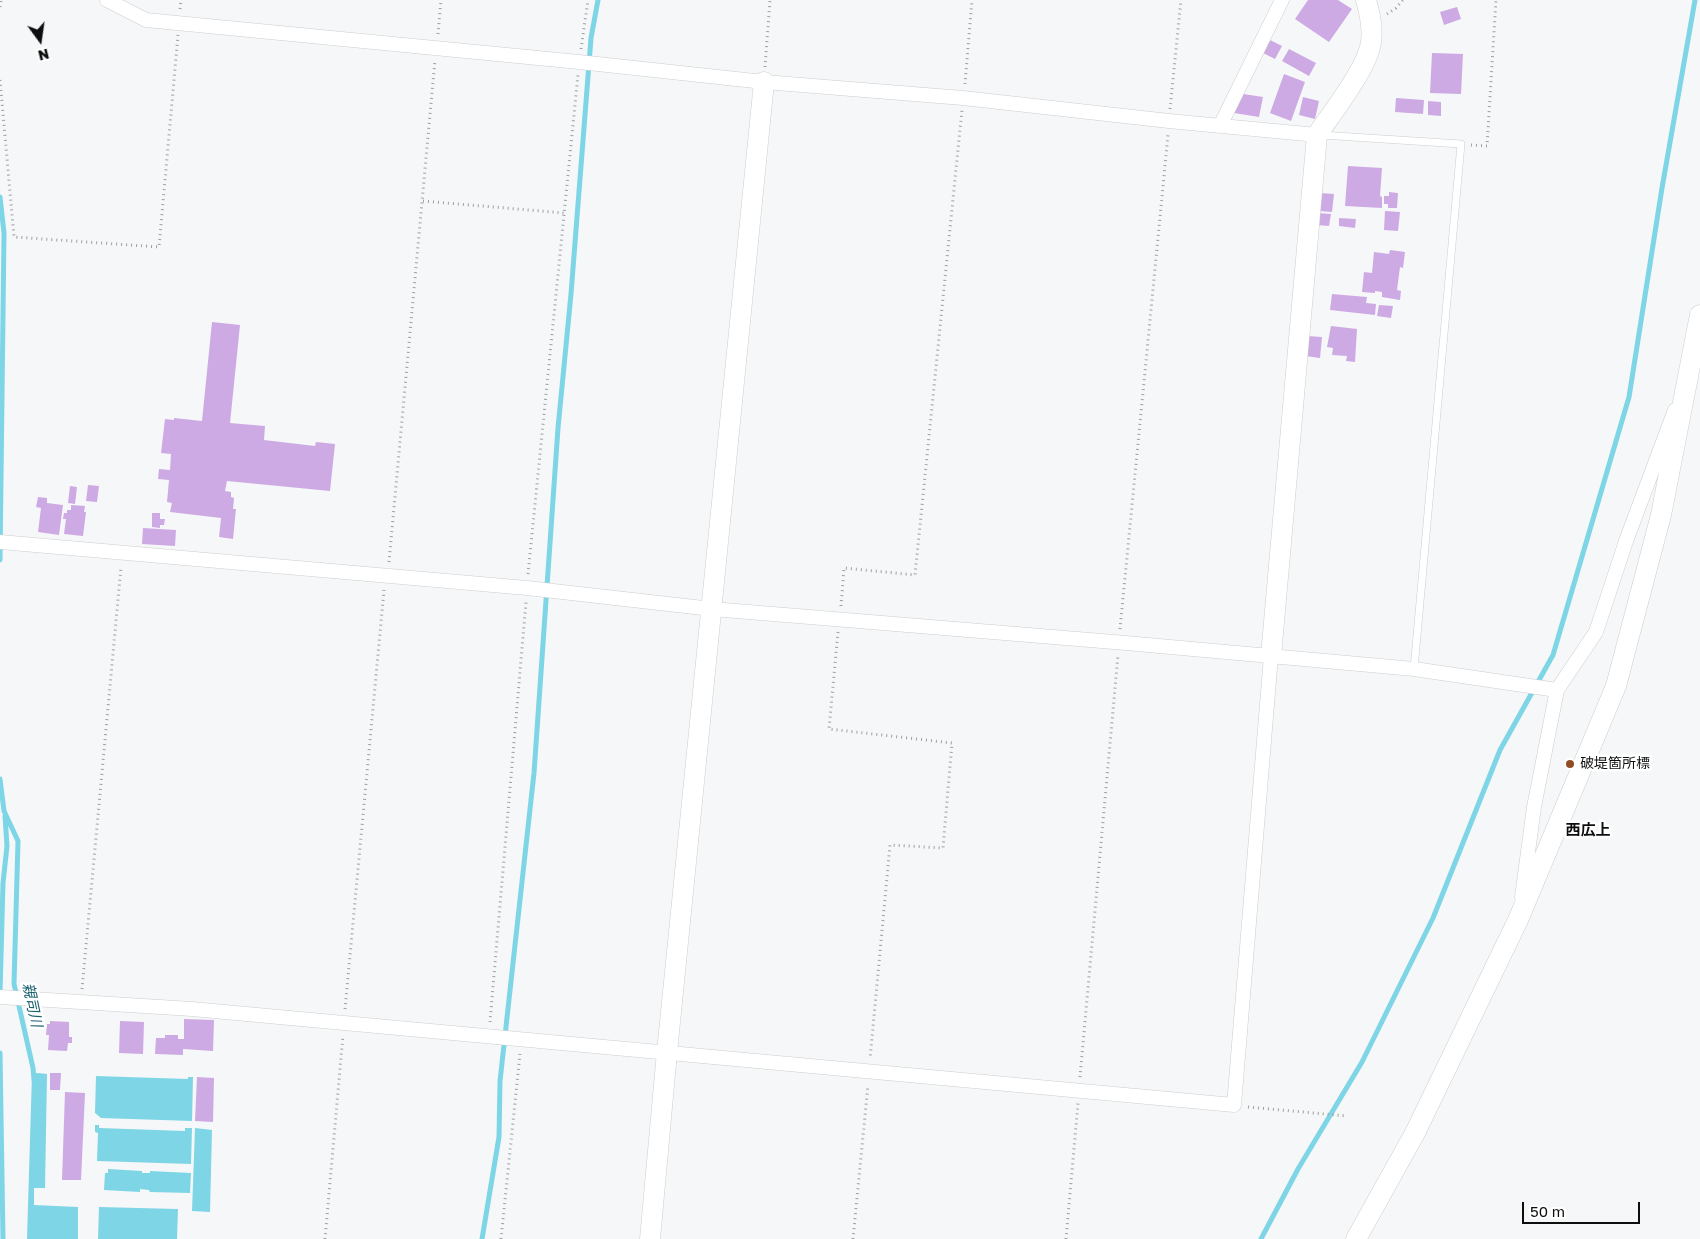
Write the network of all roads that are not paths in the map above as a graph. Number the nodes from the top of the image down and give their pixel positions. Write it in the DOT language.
graph roads {
  1 [pos="107,0"];
  2 [pos="1282,0"];
  3 [pos="1366,0"];
  4 [pos="764,82"];
  5 [pos="1220,126"];
  6 [pos="1317,135"];
  7 [pos="1700,315"];
  8 [pos="1689,374"];
  9 [pos="7,543"];
  10 [pos="712,609"];
  11 [pos="1271,656"];
  12 [pos="1414,669"];
  13 [pos="1556,690"];
  14 [pos="1518,920"];
  15 [pos="0,997"];
  16 [pos="667,1052"];
  17 [pos="650,1239"];
  18 [pos="1356,1239"];
  1 -- 4 [label="street"];
  2 -- 5 [label="street"];
  3 -- 6 [label="street"];
  4 -- 5 [label="street"];
  4 -- 10 [label="street"];
  5 -- 6 [label="street"];
  6 -- 11 [label="street"];
  6 -- 12 [label="lane"];
  7 -- 8 [label="street"];
  8 -- 13 [label="street"];
  8 -- 14 [label="street"];
  9 -- 10 [label="street"];
  10 -- 11 [label="street"];
  10 -- 16 [label="street"];
  11 -- 12 [label="street"];
  11 -- 16 [label="street"];
  12 -- 13 [label="street"];
  13 -- 14 [label="street"];
  14 -- 18 [label="street"];
  15 -- 16 [label="street"];
  16 -- 17 [label="street"];
}
